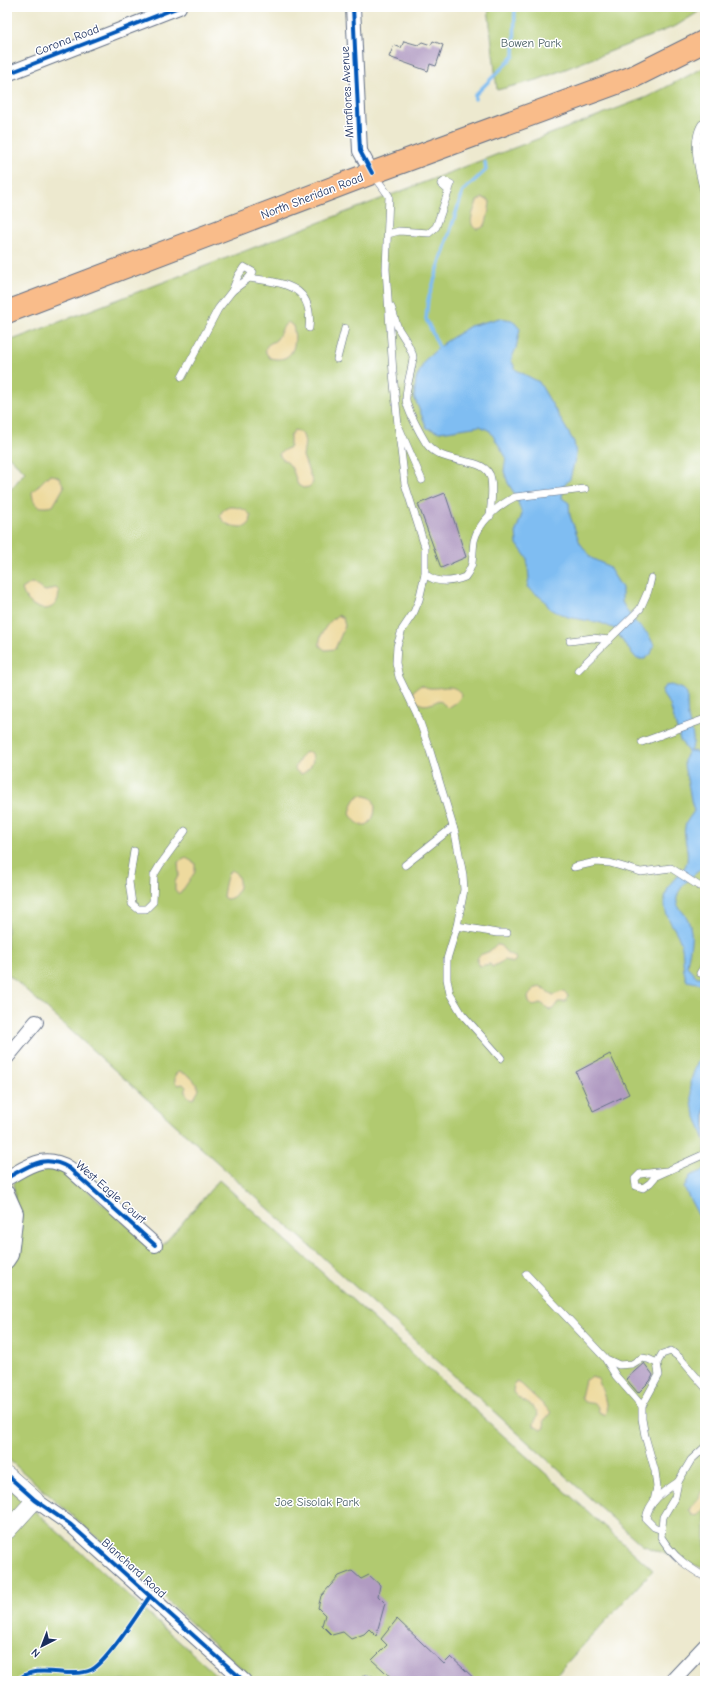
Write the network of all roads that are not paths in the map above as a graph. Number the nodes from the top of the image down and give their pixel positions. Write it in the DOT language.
graph roads {
  1 [pos="353,7"];
  2 [pos="172,8"];
  3 [pos="705,41"];
  4 [pos="7,74"];
  5 [pos="705,124"];
  6 [pos="705,136"];
  7 [pos="697,140"];
  8 [pos="372,173"];
  9 [pos="449,191"];
  10 [pos="705,196"];
  11 [pos="388,234"];
  12 [pos="249,278"];
  13 [pos="232,291"];
  14 [pos="388,302"];
  15 [pos="7,312"];
  16 [pos="309,328"];
  17 [pos="345,328"];
  18 [pos="337,359"];
  19 [pos="182,377"];
  20 [pos="398,425"];
  21 [pos="422,480"];
  22 [pos="585,489"];
  23 [pos="490,516"];
  24 [pos="425,574"];
  25 [pos="651,578"];
  26 [pos="609,640"];
  27 [pos="570,641"];
  28 [pos="578,670"];
  29 [pos="705,719"];
  30 [pos="642,742"];
  31 [pos="453,827"];
  32 [pos="185,831"];
  33 [pos="134,851"];
  34 [pos="405,865"];
  35 [pos="574,866"];
  36 [pos="699,886"];
  37 [pos="457,926"];
  38 [pos="507,933"];
  39 [pos="705,965"];
  40 [pos="700,973"];
  41 [pos="36,1022"];
  42 [pos="7,1057"];
  43 [pos="501,1058"];
  44 [pos="705,1154"];
  45 [pos="666,1171"];
  46 [pos="7,1178"];
  47 [pos="7,1193"];
  48 [pos="155,1245"];
  49 [pos="7,1261"];
  50 [pos="526,1274"];
  51 [pos="606,1359"];
  52 [pos="658,1363"];
  53 [pos="705,1387"];
  54 [pos="642,1406"];
  55 [pos="705,1447"];
  56 [pos="7,1475"];
  57 [pos="678,1482"];
  58 [pos="35,1500"];
  59 [pos="654,1501"];
  60 [pos="662,1530"];
  61 [pos="7,1531"];
  62 [pos="705,1577"];
  63 [pos="705,1646"];
  64 [pos="244,1681"];
  65 [pos="364,1681"];
  66 [pos="377,1681"];
  67 [pos="672,1681"];
  1 -- 8 [label="street, Miraflores Avenue"];
  2 -- 4 [label="street, Corona Road"];
  3 -- 8 [label="main road, North Sheridan Road"];
  5 -- 7 [label="lane"];
  6 -- 7 [label="lane"];
  7 -- 10 [label="lane"];
  8 -- 11 [label="lane"];
  8 -- 15 [label="main road, North Sheridan Road"];
  9 -- 11 [label="lane"];
  11 -- 14 [label="lane"];
  12 -- 13 [label="lane"];
  12 -- 13 [label="lane"];
  12 -- 16 [label="lane"];
  13 -- 19 [label="lane"];
  14 -- 20 [label="lane"];
  14 -- 23 [label="lane"];
  17 -- 18 [label="lane"];
  20 -- 21 [label="lane"];
  20 -- 24 [label="lane"];
  22 -- 23 [label="lane"];
  23 -- 24 [label="lane"];
  24 -- 31 [label="lane"];
  25 -- 26 [label="lane"];
  26 -- 27 [label="lane"];
  26 -- 28 [label="lane"];
  29 -- 30 [label="lane"];
  31 -- 34 [label="lane"];
  31 -- 37 [label="lane"];
  32 -- 33 [label="lane"];
  35 -- 36 [label="lane"];
  37 -- 38 [label="lane"];
  37 -- 43 [label="lane"];
  39 -- 40 [label="lane"];
  41 -- 42 [label="street"];
  44 -- 45 [label="lane"];
  46 -- 48 [label="street, West Eagle Court"];
  47 -- 49 [label="street"];
  50 -- 51 [label="lane"];
  51 -- 52 [label="lane"];
  51 -- 54 [label="lane"];
  52 -- 53 [label="lane"];
  52 -- 54 [label="lane"];
  54 -- 59 [label="lane"];
  55 -- 57 [label="lane"];
  56 -- 58 [label="street, Blanchard Road"];
  57 -- 59 [label="lane"];
  57 -- 60 [label="lane"];
  58 -- 61 [label="street"];
  58 -- 64 [label="street, Blanchard Road"];
  59 -- 60 [label="lane"];
  60 -- 62 [label="lane"];
  63 -- 67 [label="street"];
  65 -- 66 [label="lane"];
}
